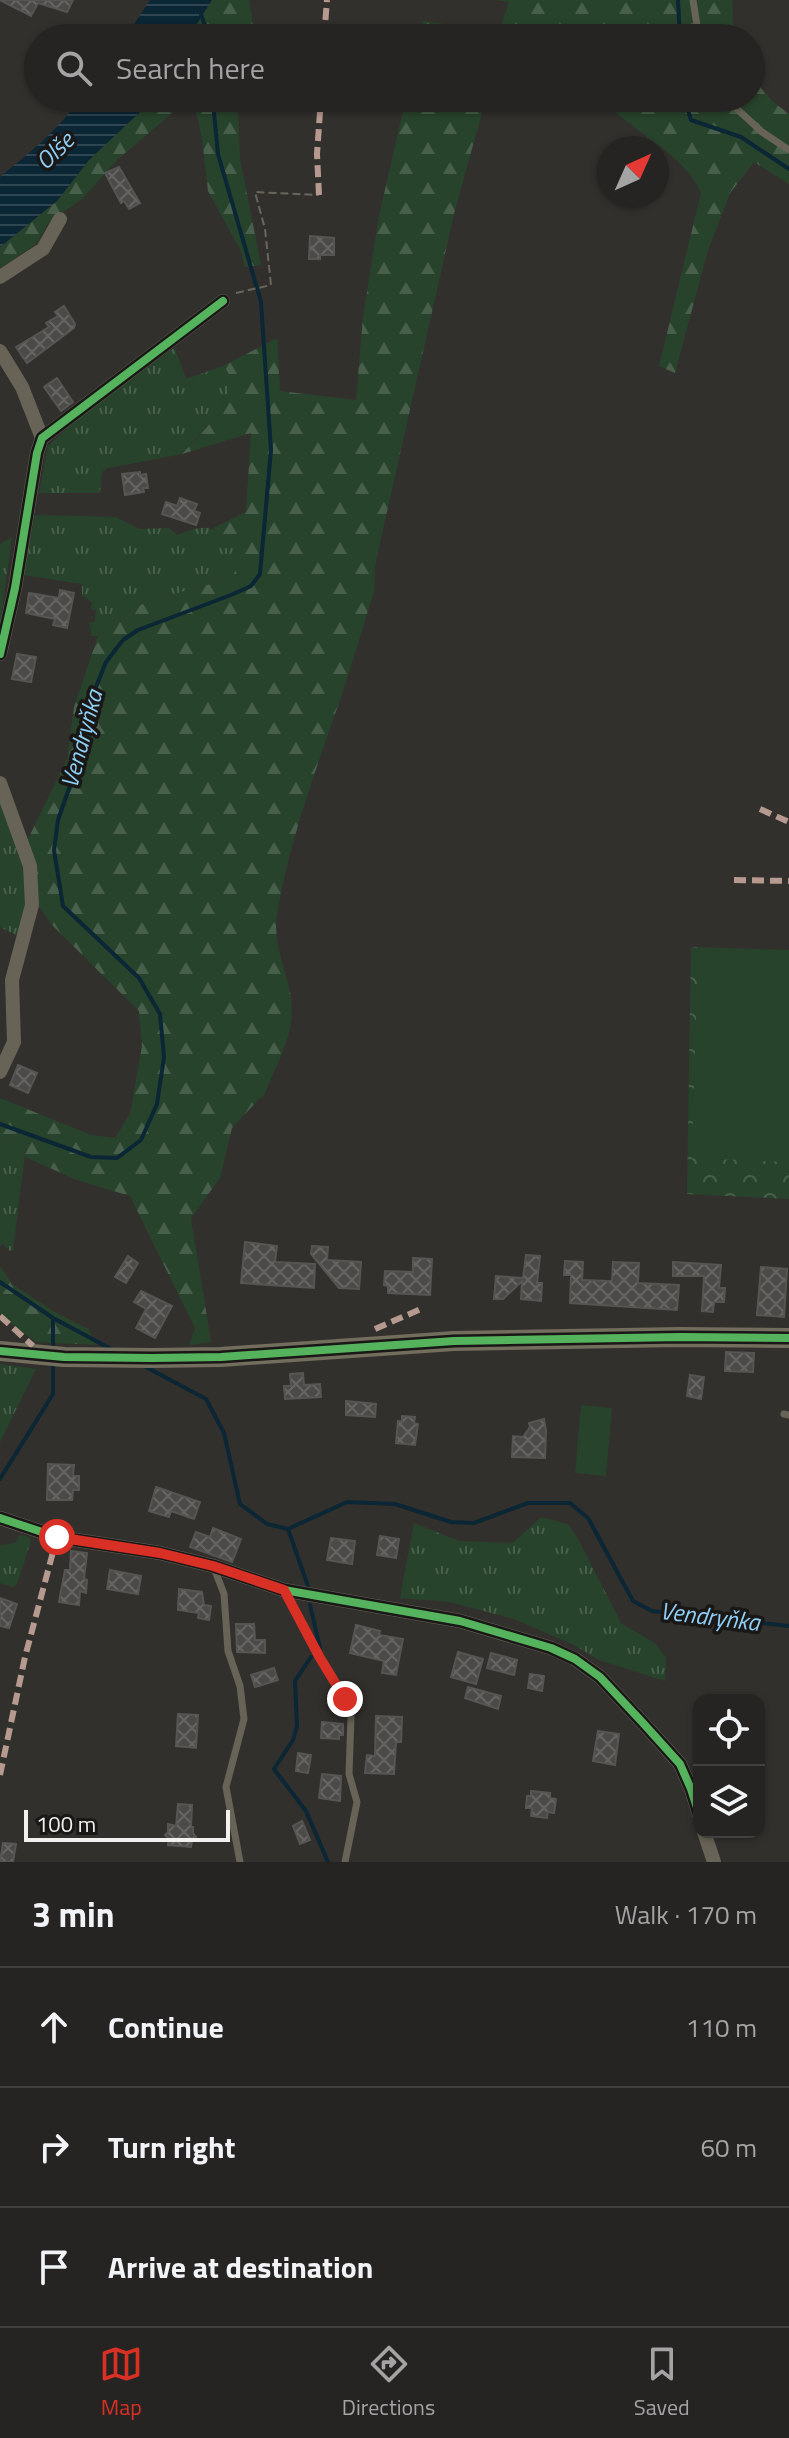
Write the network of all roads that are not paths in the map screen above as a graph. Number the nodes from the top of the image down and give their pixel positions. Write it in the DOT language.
graph roads {
  1 [pos="693,0"];
  2 [pos="697,24"];
  3 [pos="740,112"];
  4 [pos="789,150"];
  5 [pos="60,219"];
  6 [pos="0,277"];
  7 [pos="223,301"];
  8 [pos="0,351"];
  9 [pos="42,438"];
  10 [pos="0,654"];
  11 [pos="0,783"];
  12 [pos="0,1072"];
  13 [pos="789,1338"];
  14 [pos="0,1351"];
  15 [pos="0,1518"];
  16 [pos="213,1566"];
  17 [pos="284,1590"];
  18 [pos="693,1798"];
  19 [pos="706,1838"];
  20 [pos="240,1862"];
  21 [pos="345,1862"];
  22 [pos="714,1862"];
  1 -- 2 [label="lane"];
  3 -- 4 [label="lane"];
  5 -- 6 [label="street"];
  7 -- 9 [label="street"];
  8 -- 9 [label="street"];
  9 -- 10 [label="street"];
  11 -- 12 [label="street"];
  13 -- 14 [label="street"];
  15 -- 16 [label="street"];
  16 -- 17 [label="street"];
  16 -- 20 [label="lane"];
  17 -- 18 [label="street"];
  17 -- 21 [label="lane"];
  19 -- 22 [label="street"];
}
